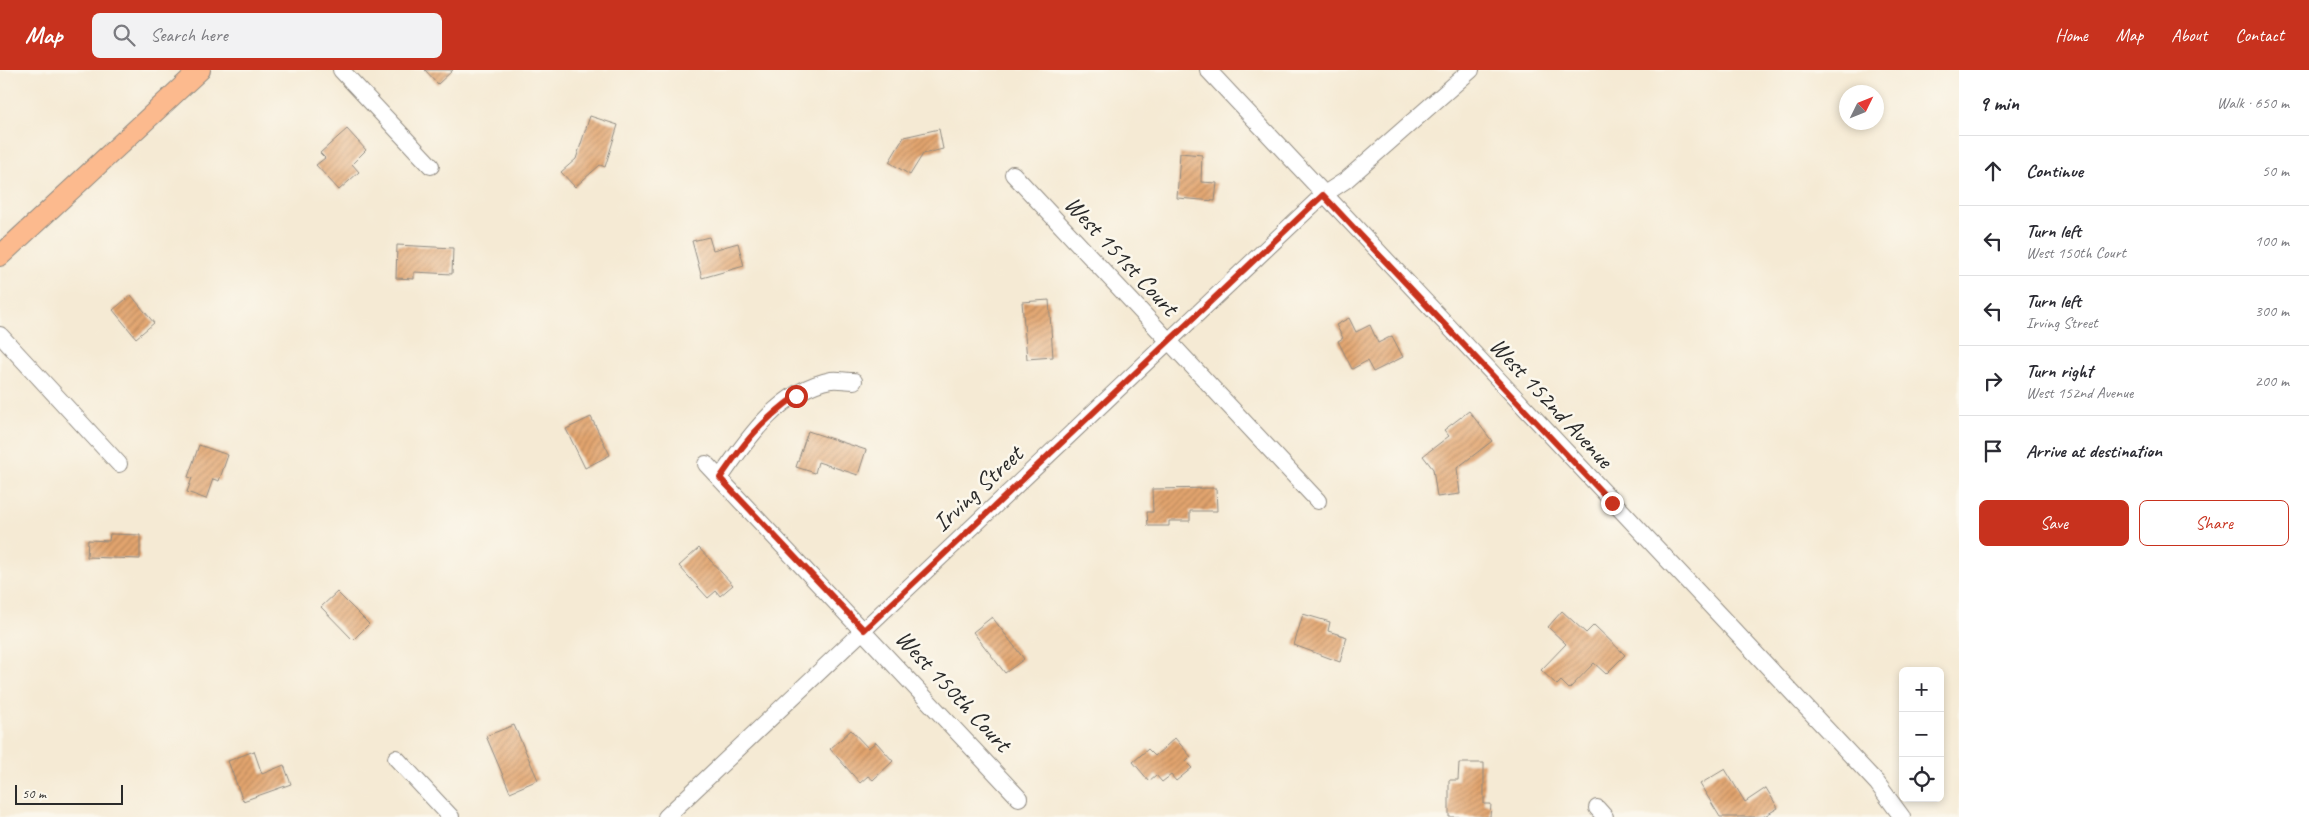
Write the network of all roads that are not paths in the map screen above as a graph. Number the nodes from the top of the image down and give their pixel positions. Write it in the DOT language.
graph roads {
  1 [pos="200,70"];
  2 [pos="341,70"];
  3 [pos="1208,70"];
  4 [pos="1471,70"];
  5 [pos="431,166"];
  6 [pos="1013,174"];
  7 [pos="1323,195"];
  8 [pos="0,256"];
  9 [pos="0,335"];
  10 [pos="1168,341"];
  11 [pos="854,381"];
  12 [pos="120,464"];
  13 [pos="706,464"];
  14 [pos="720,478"];
  15 [pos="1318,502"];
  16 [pos="864,630"];
  17 [pos="396,758"];
  18 [pos="1019,798"];
  19 [pos="1899,816"];
  20 [pos="451,817"];
  21 [pos="666,817"];
  1 -- 8 [label="main road"];
  2 -- 5 [label="street"];
  3 -- 7 [label="street, West 152nd Avenue"];
  4 -- 7 [label="street, Irving Street"];
  6 -- 10 [label="street, West 151st Court"];
  7 -- 10 [label="street, Irving Street"];
  7 -- 19 [label="street, West 152nd Avenue"];
  9 -- 12 [label="street"];
  10 -- 15 [label="street, West 151st Court"];
  10 -- 16 [label="street, Irving Street"];
  11 -- 14 [label="street"];
  13 -- 14 [label="street, West 150th Court"];
  14 -- 16 [label="street, West 150th Court"];
  16 -- 18 [label="street, West 150th Court"];
  16 -- 21 [label="street, Irving Street"];
  17 -- 20 [label="street"];
}
